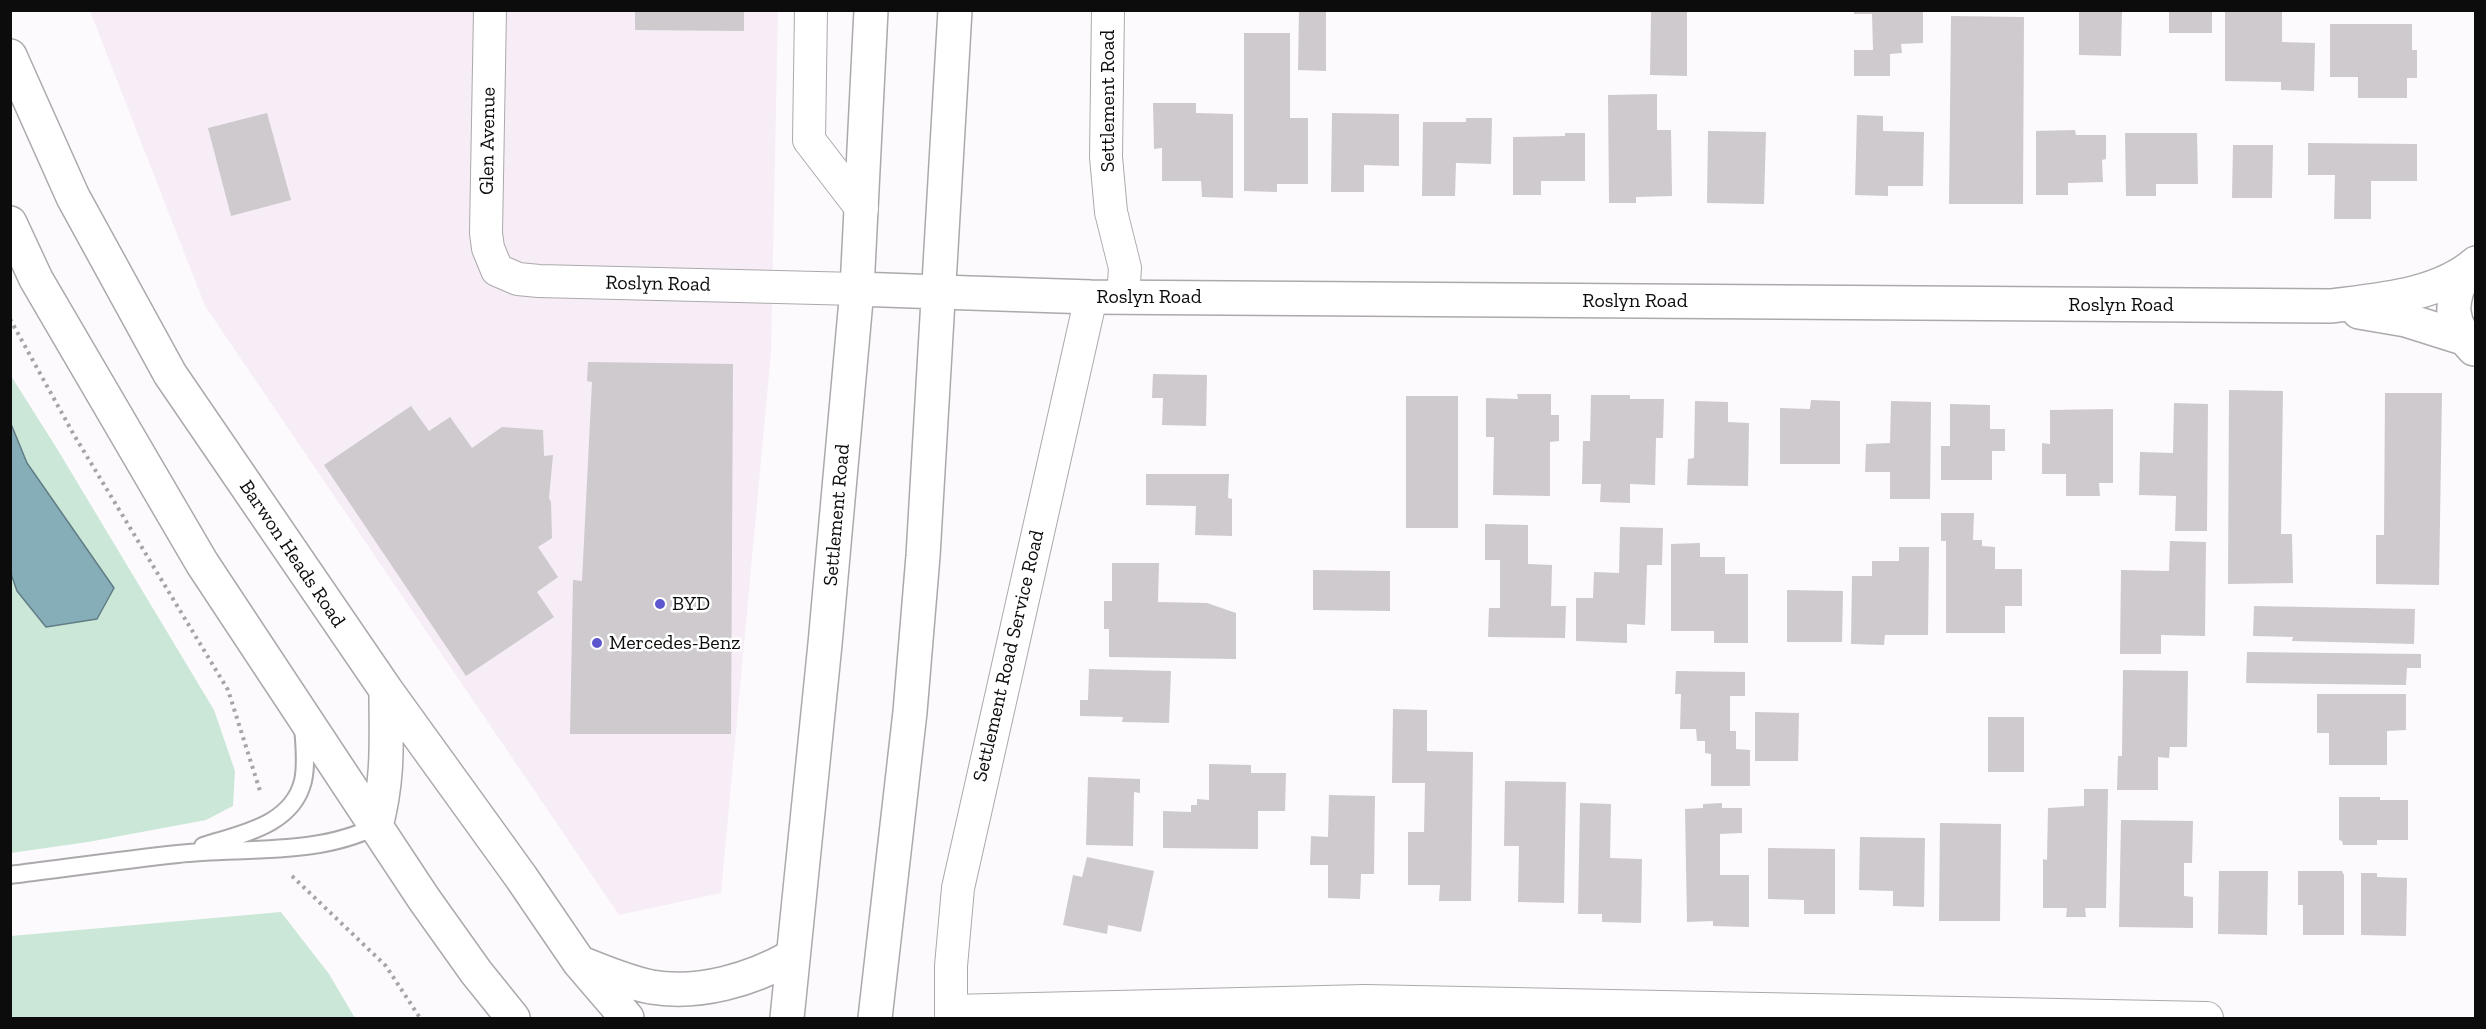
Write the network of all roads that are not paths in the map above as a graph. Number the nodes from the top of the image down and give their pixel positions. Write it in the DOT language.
graph roads {
  1 [pos="490,10"];
  2 [pos="811,10"];
  3 [pos="871,10"];
  4 [pos="955,10"];
  5 [pos="1108,10"];
  6 [pos="10,56"];
  7 [pos="862,209"];
  8 [pos="10,223"];
  9 [pos="2470,268"];
  10 [pos="496,270"];
  11 [pos="857,289"];
  12 [pos="940,292"];
  13 [pos="1091,297"];
  14 [pos="1123,297"];
  15 [pos="2330,306"];
  16 [pos="2472,347"];
  17 [pos="386,690"];
  18 [pos="302,718"];
  19 [pos="376,826"];
  20 [pos="180,854"];
  21 [pos="10,875"];
  22 [pos="793,956"];
  23 [pos="579,962"];
  24 [pos="476,972"];
  25 [pos="951,1015"];
  26 [pos="506,1018"];
  27 [pos="513,1018"];
  28 [pos="627,1018"];
  29 [pos="787,1018"];
  30 [pos="875,1018"];
  31 [pos="2206,1018"];
  1 -- 10 [label="street, Glen Avenue"];
  2 -- 7 [label="street"];
  3 -- 7 [label="main road, Settlement Road"];
  4 -- 12 [label="main road"];
  5 -- 14 [label="street, Settlement Road"];
  6 -- 17 [label="main road, Barwon Heads Road"];
  7 -- 11 [label="main road, Settlement Road"];
  8 -- 18 [label="main road"];
  9 -- 15 [label="main road, Roslyn Road"];
  9 -- 16 [label="main road, Roslyn Road"];
  10 -- 11 [label="street, Roslyn Road"];
  11 -- 12 [label="main road, Roslyn Road"];
  11 -- 22 [label="main road, Settlement Road"];
  12 -- 13 [label="main road, Roslyn Road"];
  12 -- 30 [label="main road"];
  13 -- 14 [label="main road, Roslyn Road"];
  13 -- 25 [label="street, Settlement Road Service Road"];
  14 -- 15 [label="main road, Roslyn Road"];
  15 -- 16 [label="main road, Roslyn Road"];
  17 -- 19 [label="main road"];
  17 -- 23 [label="main road, Barwon Heads Road"];
  18 -- 19 [label="main road"];
  18 -- 20 [label="lane"];
  19 -- 20 [label="lane"];
  19 -- 24 [label="main road"];
  20 -- 21 [label="lane"];
  22 -- 23 [label="main road"];
  22 -- 29 [label="main road, Settlement Road"];
  23 -- 28 [label="main road, Barwon Heads Road"];
  24 -- 26 [label="main road"];
  24 -- 27 [label="main road"];
  25 -- 31 [label="street"];
}
